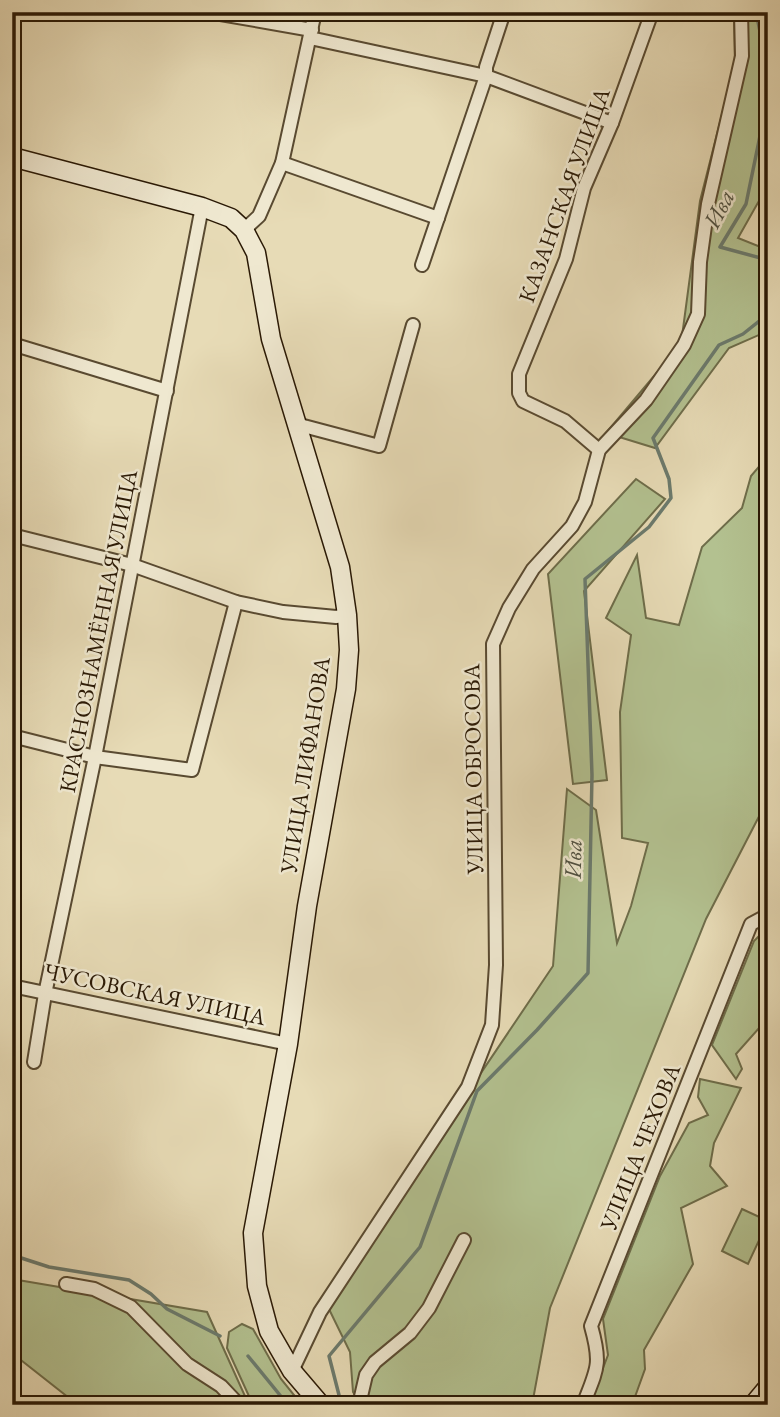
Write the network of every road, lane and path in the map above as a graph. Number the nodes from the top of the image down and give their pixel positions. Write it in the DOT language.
graph roads {
  1 [pos="209,12"];
  2 [pos="315,12"];
  3 [pos="504,12"];
  4 [pos="652,12"];
  5 [pos="741,12"];
  6 [pos="311,34"];
  7 [pos="486,76"];
  8 [pos="612,123"];
  9 [pos="12,157"];
  10 [pos="282,163"];
  11 [pos="202,207"];
  12 [pos="438,218"];
  13 [pos="244,230"];
  14 [pos="422,265"];
  15 [pos="413,325"];
  16 [pos="12,344"];
  17 [pos="167,391"];
  18 [pos="296,424"];
  19 [pos="599,450"];
  20 [pos="12,535"];
  21 [pos="132,565"];
  22 [pos="236,602"];
  23 [pos="347,615"];
  24 [pos="12,736"];
  25 [pos="95,757"];
  26 [pos="768,915"];
  27 [pos="12,986"];
  28 [pos="45,993"];
  29 [pos="288,1044"];
  30 [pos="34,1062"];
  31 [pos="464,1240"];
  32 [pos="66,1284"];
  33 [pos="292,1371"];
  34 [pos="768,1387"];
  35 [pos="318,1402"];
  36 [pos="239,1405"];
  37 [pos="359,1405"];
  38 [pos="583,1405"];
  39 [pos="753,1405"];
  1 -- 6 [label="street"];
  2 -- 6 [label="street"];
  3 -- 7 [label="street"];
  4 -- 8 [label="street, КАЗАНСКАЯ УЛИЦА"];
  5 -- 19 [label="street, УЛИЦА ОБРОСОВА"];
  6 -- 7 [label="street"];
  6 -- 10 [label="street"];
  7 -- 8 [label="street"];
  7 -- 12 [label="street"];
  8 -- 19 [label="street, КАЗАНСКАЯ УЛИЦА"];
  9 -- 11 [label="street"];
  10 -- 12 [label="street"];
  10 -- 13 [label="street"];
  11 -- 13 [label="street"];
  11 -- 17 [label="street, КРАСНОЗНАМЁННАЯ УЛИЦА"];
  12 -- 14 [label="street"];
  13 -- 18 [label="street, УЛИЦА ЛИФАНОВА"];
  15 -- 18 [label="street"];
  16 -- 17 [label="street"];
  17 -- 21 [label="street, КРАСНОЗНАМЁННАЯ УЛИЦА"];
  18 -- 23 [label="street, УЛИЦА ЛИФАНОВА"];
  19 -- 33 [label="street, УЛИЦА ОБРОСОВА"];
  20 -- 21 [label="street"];
  21 -- 22 [label="street"];
  21 -- 25 [label="street, КРАСНОЗНАМЁННАЯ УЛИЦА"];
  22 -- 23 [label="street"];
  22 -- 25 [label="street"];
  23 -- 29 [label="street, УЛИЦА ЛИФАНОВА"];
  24 -- 25 [label="street"];
  25 -- 28 [label="street, КРАСНОЗНАМЁННАЯ УЛИЦА"];
  26 -- 38 [label="street, УЛИЦА ЧЕХОВА"];
  27 -- 28 [label="street, ЧУСОВСКАЯ УЛИЦА"];
  28 -- 29 [label="street, ЧУСОВСКАЯ УЛИЦА"];
  28 -- 30 [label="street, КРАСНОЗНАМЁННАЯ УЛИЦА"];
  29 -- 33 [label="street, УЛИЦА ЛИФАНОВА"];
  31 -- 37 [label="street"];
  32 -- 36 [label="street"];
  33 -- 35 [label="street, УЛИЦА ЛИФАНОВА"];
  34 -- 39 [label="street"];
}
